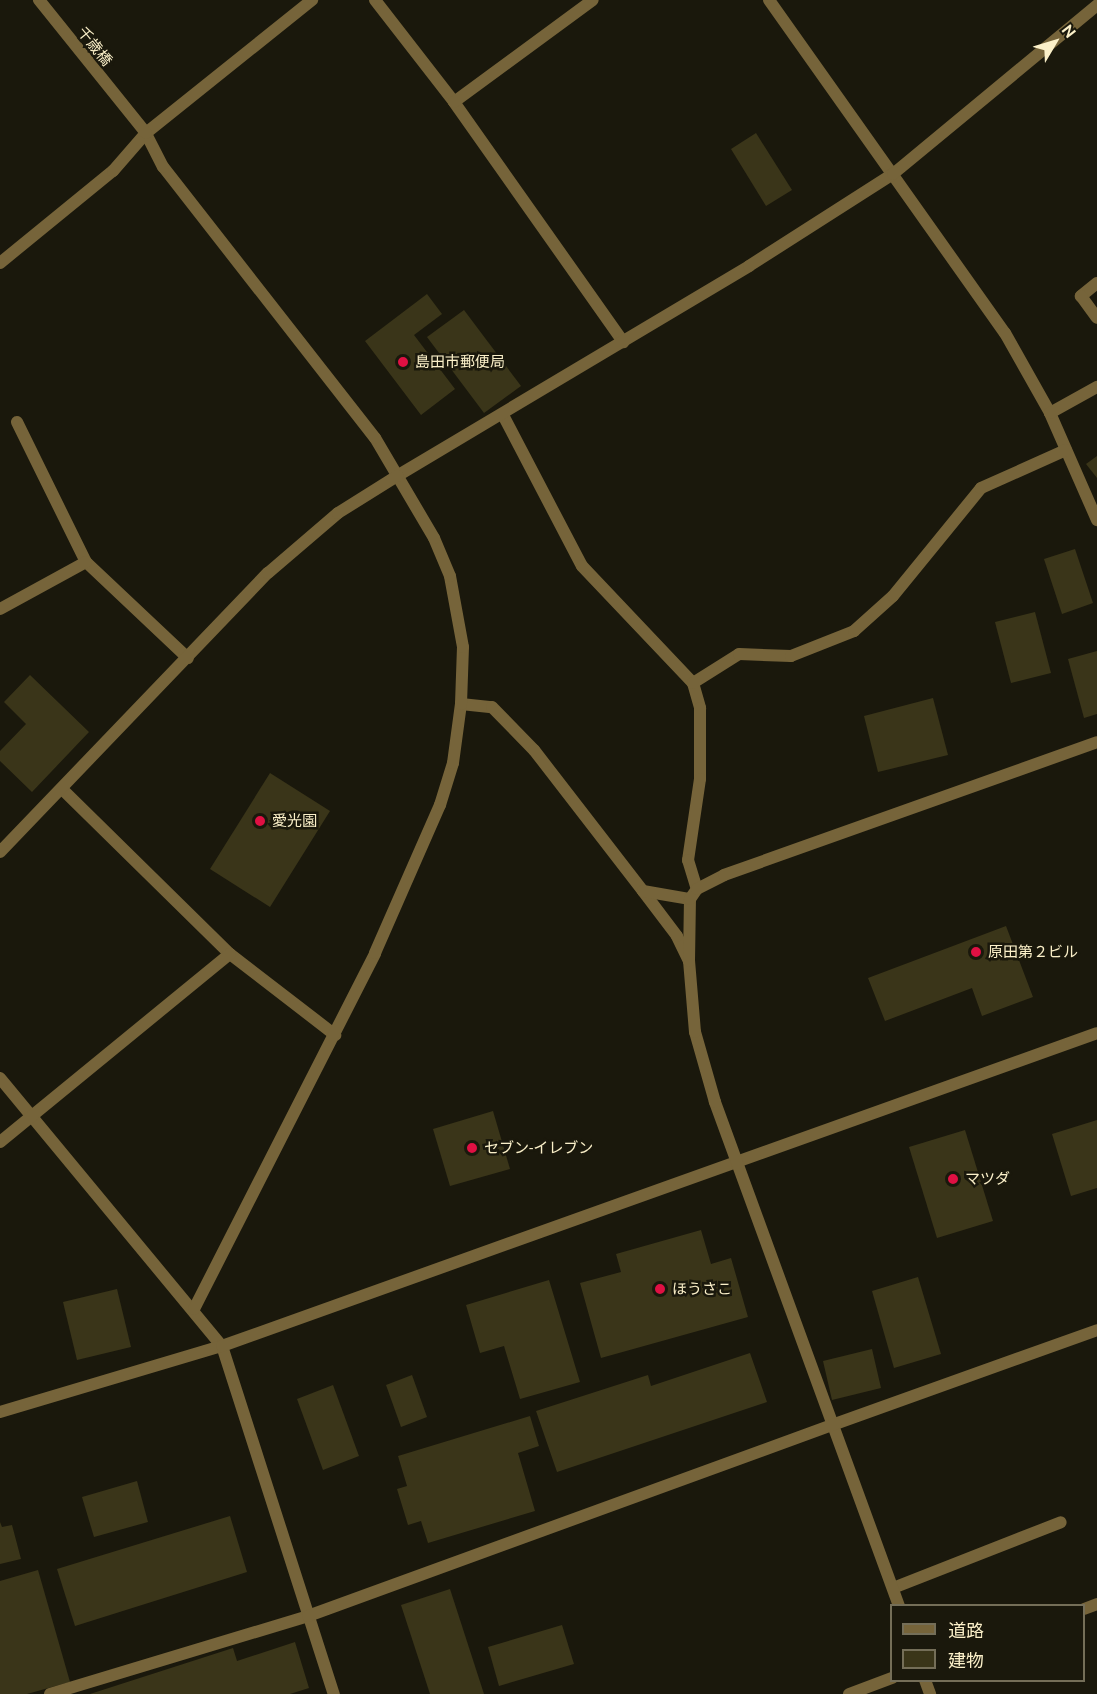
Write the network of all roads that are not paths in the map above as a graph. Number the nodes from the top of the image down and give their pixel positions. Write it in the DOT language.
graph roads {
  1 [pos="39,0"];
  2 [pos="312,0"];
  3 [pos="375,0"];
  4 [pos="593,0"];
  5 [pos="769,0"];
  6 [pos="1097,5"];
  7 [pos="454,102"];
  8 [pos="146,134"];
  9 [pos="893,174"];
  10 [pos="0,263"];
  11 [pos="1097,283"];
  12 [pos="1097,318"];
  13 [pos="623,342"];
  14 [pos="1097,387"];
  15 [pos="1050,413"];
  16 [pos="503,415"];
  17 [pos="17,422"];
  18 [pos="1066,450"];
  19 [pos="397,476"];
  20 [pos="1097,520"];
  21 [pos="86,562"];
  22 [pos="0,609"];
  23 [pos="188,658"];
  24 [pos="693,682"];
  25 [pos="461,704"];
  26 [pos="1097,742"];
  27 [pos="62,789"];
  28 [pos="0,852"];
  29 [pos="643,891"];
  30 [pos="694,894"];
  31 [pos="230,954"];
  32 [pos="689,961"];
  33 [pos="1097,1033"];
  34 [pos="335,1035"];
  35 [pos="0,1078"];
  36 [pos="30,1116"];
  37 [pos="0,1142"];
  38 [pos="738,1161"];
  39 [pos="194,1309"];
  40 [pos="1097,1330"];
  41 [pos="222,1346"];
  42 [pos="0,1412"];
  43 [pos="835,1424"];
  44 [pos="1061,1522"];
  45 [pos="893,1588"];
  46 [pos="899,1604"];
  47 [pos="308,1616"];
  48 [pos="890,1678"];
  49 [pos="51,1694"];
  50 [pos="334,1694"];
  51 [pos="849,1694"];
  1 -- 8 [label="street, 千歳橋"];
  2 -- 8 [label="street"];
  3 -- 7 [label="street"];
  4 -- 7 [label="street"];
  5 -- 9 [label="street"];
  6 -- 9 [label="street"];
  7 -- 13 [label="street"];
  8 -- 10 [label="street"];
  8 -- 19 [label="street, 千歳橋"];
  9 -- 13 [label="street"];
  9 -- 15 [label="street"];
  11 -- 12 [label="street"];
  13 -- 16 [label="street"];
  14 -- 15 [label="street"];
  15 -- 18 [label="street"];
  16 -- 19 [label="street"];
  16 -- 24 [label="street"];
  17 -- 21 [label="street"];
  18 -- 20 [label="street"];
  18 -- 24 [label="street"];
  19 -- 23 [label="street"];
  19 -- 25 [label="street, 千歳橋"];
  21 -- 22 [label="street"];
  21 -- 23 [label="street"];
  23 -- 27 [label="street"];
  24 -- 30 [label="street"];
  25 -- 29 [label="street"];
  25 -- 34 [label="street, 千歳橋"];
  26 -- 30 [label="street"];
  27 -- 28 [label="street"];
  27 -- 31 [label="street"];
  29 -- 30 [label="street"];
  29 -- 32 [label="street"];
  30 -- 32 [label="street"];
  31 -- 34 [label="street"];
  31 -- 36 [label="street"];
  32 -- 38 [label="street"];
  33 -- 38 [label="street"];
  34 -- 39 [label="street, 千歳橋"];
  35 -- 36 [label="street"];
  36 -- 37 [label="street"];
  36 -- 39 [label="street"];
  38 -- 41 [label="street"];
  38 -- 43 [label="street"];
  39 -- 41 [label="street"];
  40 -- 43 [label="street"];
  41 -- 42 [label="street"];
  41 -- 47 [label="street"];
  43 -- 45 [label="street"];
  43 -- 47 [label="street"];
  44 -- 45 [label="street"];
  45 -- 46 [label="street"];
  47 -- 49 [label="street"];
  47 -- 50 [label="street"];
  48 -- 51 [label="street"];
}
